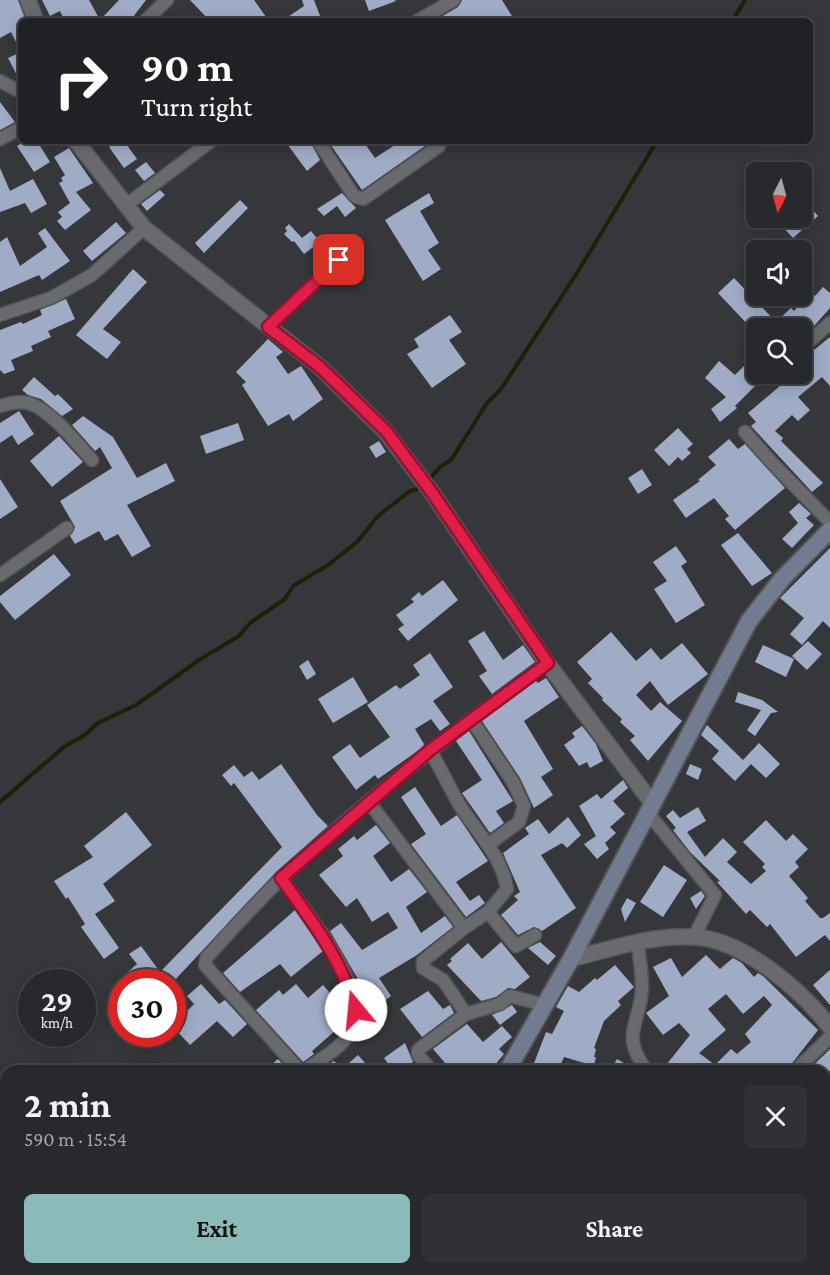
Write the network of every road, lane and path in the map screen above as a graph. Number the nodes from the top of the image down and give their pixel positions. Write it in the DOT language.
graph roads {
  1 [pos="28,0"];
  2 [pos="167,0"];
  3 [pos="454,0"];
  4 [pos="35,18"];
  5 [pos="148,18"];
  6 [pos="422,18"];
  7 [pos="0,81"];
  8 [pos="18,90"];
  9 [pos="18,130"];
  10 [pos="0,139"];
  11 [pos="78,144"];
  12 [pos="207,144"];
  13 [pos="320,144"];
  14 [pos="439,146"];
  15 [pos="125,206"];
  16 [pos="144,228"];
  17 [pos="339,260"];
  18 [pos="0,315"];
  19 [pos="830,323"];
  20 [pos="268,327"];
  21 [pos="812,339"];
  22 [pos="0,406"];
  23 [pos="745,432"];
  24 [pos="92,460"];
  25 [pos="830,522"];
  26 [pos="67,528"];
  27 [pos="830,530"];
  28 [pos="0,575"];
  29 [pos="548,663"];
  30 [pos="471,719"];
  31 [pos="430,750"];
  32 [pos="369,802"];
  33 [pos="650,808"];
  34 [pos="489,844"];
  35 [pos="281,878"];
  36 [pos="488,912"];
  37 [pos="464,928"];
  38 [pos="535,935"];
  39 [pos="694,936"];
  40 [pos="638,943"];
  41 [pos="571,959"];
  42 [pos="545,1005"];
  43 [pos="466,1014"];
  44 [pos="829,1026"];
  45 [pos="295,1065"];
  46 [pos="312,1065"];
  47 [pos="427,1065"];
  48 [pos="510,1065"];
  49 [pos="643,1065"];
  50 [pos="800,1065"];
  1 -- 4 [label="street"];
  2 -- 5 [label="street"];
  3 -- 6 [label="street"];
  7 -- 8 [label="street"];
  9 -- 10 [label="street"];
  11 -- 15 [label="street"];
  12 -- 15 [label="street"];
  13 -- 14 [label="street"];
  15 -- 16 [label="street"];
  16 -- 18 [label="street"];
  16 -- 20 [label="street"];
  17 -- 20 [label="street"];
  19 -- 21 [label="street"];
  20 -- 29 [label="street"];
  22 -- 24 [label="street"];
  23 -- 25 [label="street"];
  26 -- 28 [label="street"];
  27 -- 33 [label="main road"];
  29 -- 30 [label="street"];
  29 -- 33 [label="street"];
  30 -- 31 [label="street"];
  30 -- 34 [label="street"];
  31 -- 32 [label="street"];
  31 -- 34 [label="street"];
  32 -- 35 [label="street"];
  32 -- 37 [label="street"];
  33 -- 39 [label="street"];
  33 -- 41 [label="main road"];
  34 -- 36 [label="street"];
  35 -- 45 [label="street"];
  35 -- 46 [label="street"];
  36 -- 37 [label="street"];
  36 -- 38 [label="street"];
  37 -- 43 [label="street"];
  39 -- 40 [label="street"];
  39 -- 44 [label="street"];
  40 -- 41 [label="street"];
  40 -- 49 [label="street"];
  41 -- 42 [label="main road"];
  42 -- 43 [label="street"];
  42 -- 48 [label="main road"];
  43 -- 47 [label="street"];
  44 -- 50 [label="street"];
}
